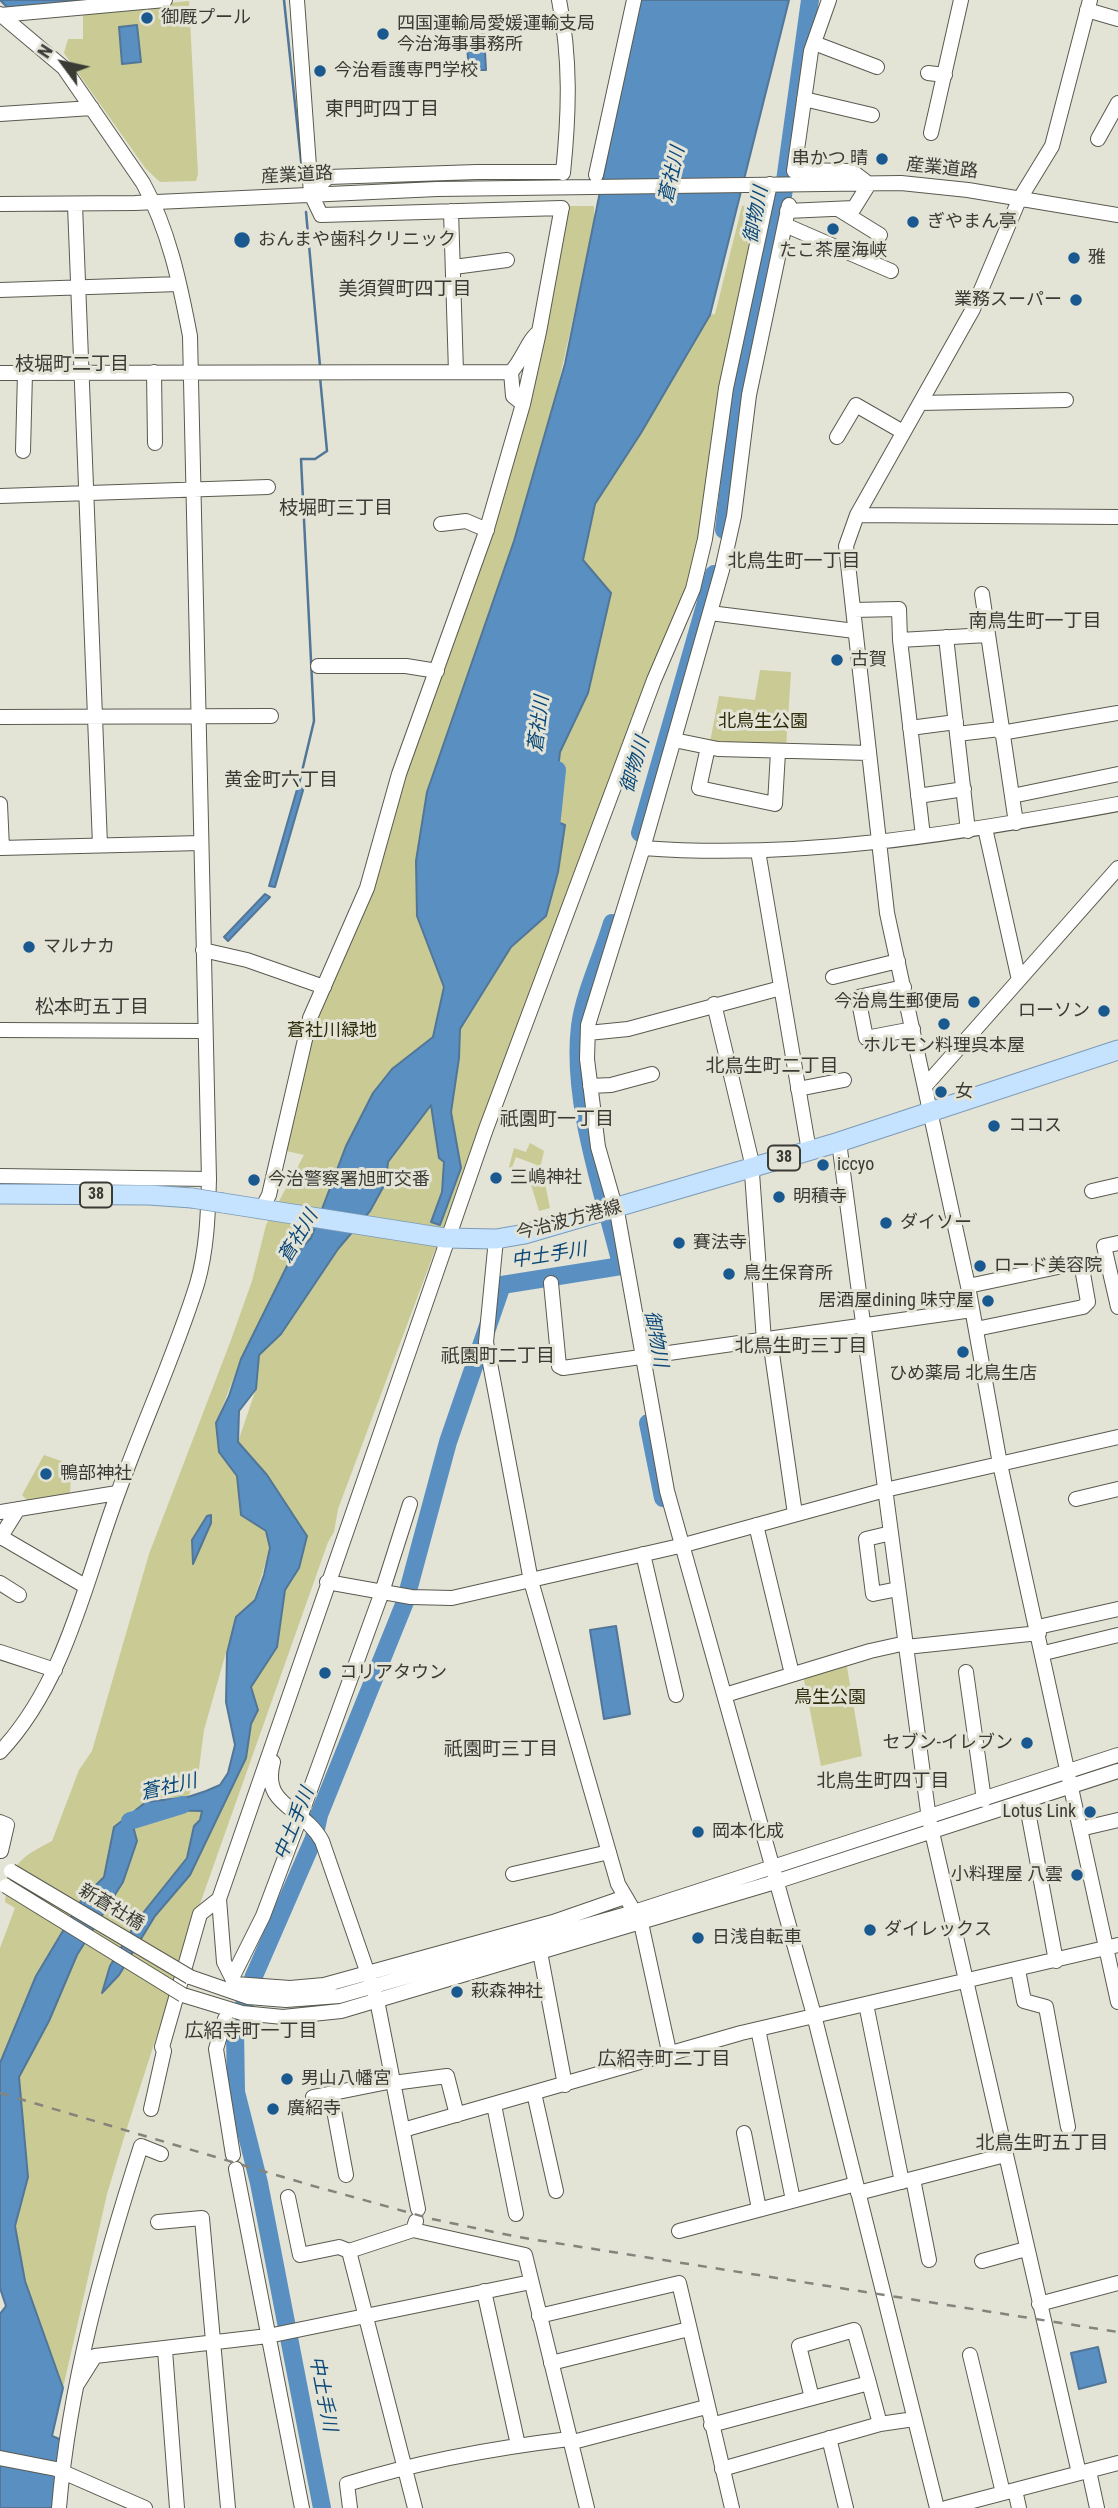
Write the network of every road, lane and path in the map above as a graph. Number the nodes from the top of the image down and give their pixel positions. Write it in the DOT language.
graph roads {
  1 [pos="165,0"];
  2 [pos="297,0"];
  3 [pos="559,0"];
  4 [pos="634,0"];
  5 [pos="829,0"];
  6 [pos="961,0"];
  7 [pos="129,2"];
  8 [pos="1088,5"];
  9 [pos="1,15"];
  10 [pos="1118,19"];
  11 [pos="814,43"];
  12 [pos="877,67"];
  13 [pos="928,73"];
  14 [pos="944,75"];
  15 [pos="804,99"];
  16 [pos="1118,103"];
  17 [pos="92,108"];
  18 [pos="0,114"];
  19 [pos="873,115"];
  20 [pos="932,133"];
  21 [pos="1098,139"];
  22 [pos="596,181"];
  23 [pos="765,184"];
  24 [pos="869,184"];
  25 [pos="311,194"];
  26 [pos="1019,200"];
  27 [pos="153,201"];
  28 [pos="0,204"];
  29 [pos="75,205"];
  30 [pos="838,209"];
  31 [pos="451,211"];
  32 [pos="787,214"];
  33 [pos="1118,215"];
  34 [pos="880,235"];
  35 [pos="507,260"];
  36 [pos="454,267"];
  37 [pos="891,271"];
  38 [pos="179,284"];
  39 [pos="79,288"];
  40 [pos="0,290"];
  41 [pos="538,332"];
  42 [pos="154,372"];
  43 [pos="192,372"];
  44 [pos="456,372"];
  45 [pos="511,372"];
  46 [pos="0,373"];
  47 [pos="25,373"];
  48 [pos="83,373"];
  49 [pos="1066,400"];
  50 [pos="920,403"];
  51 [pos="523,404"];
  52 [pos="904,432"];
  53 [pos="837,437"];
  54 [pos="155,443"];
  55 [pos="23,451"];
  56 [pos="268,487"];
  57 [pos="194,490"];
  58 [pos="85,493"];
  59 [pos="0,496"];
  60 [pos="857,515"];
  61 [pos="1118,517"];
  62 [pos="441,524"];
  63 [pos="487,530"];
  64 [pos="982,594"];
  65 [pos="853,610"];
  66 [pos="710,613"];
  67 [pos="855,631"];
  68 [pos="987,635"];
  69 [pos="946,637"];
  70 [pos="900,640"];
  71 [pos="318,666"];
  72 [pos="437,671"];
  73 [pos="1118,713"];
  74 [pos="271,716"];
  75 [pos="0,717"];
  76 [pos="94,718"];
  77 [pos="199,718"];
  78 [pos="911,728"];
  79 [pos="957,728"];
  80 [pos="1001,731"];
  81 [pos="674,740"];
  82 [pos="708,747"];
  83 [pos="778,752"];
  84 [pos="869,753"];
  85 [pos="1118,774"];
  86 [pos="964,789"];
  87 [pos="918,796"];
  88 [pos="1012,796"];
  89 [pos="0,804"];
  90 [pos="1118,804"];
  91 [pos="1016,823"];
  92 [pos="985,828"];
  93 [pos="968,831"];
  94 [pos="923,836"];
  95 [pos="879,842"];
  96 [pos="201,843"];
  97 [pos="100,845"];
  98 [pos="1,848"];
  99 [pos="643,848"];
  100 [pos="758,851"];
  101 [pos="1118,867"];
  102 [pos="203,950"];
  103 [pos="898,961"];
  104 [pos="833,977"];
  105 [pos="1019,980"];
  106 [pos="324,987"];
  107 [pos="904,987"];
  108 [pos="781,988"];
  109 [pos="714,1004"];
  110 [pos="914,1029"];
  111 [pos="0,1030"];
  112 [pos="205,1031"];
  113 [pos="588,1033"];
  114 [pos="1118,1050"];
  115 [pos="652,1074"];
  116 [pos="844,1080"];
  117 [pos="926,1085"];
  118 [pos="590,1086"];
  119 [pos="798,1089"];
  120 [pos="929,1112"];
  121 [pos="839,1142"];
  122 [pos="808,1151"];
  123 [pos="752,1168"];
  124 [pos="0,1175"];
  125 [pos="209,1179"];
  126 [pos="1118,1185"];
  127 [pos="1093,1191"];
  128 [pos="0,1194"];
  129 [pos="615,1209"];
  130 [pos="267,1211"];
  131 [pos="447,1238"];
  132 [pos="496,1239"];
  133 [pos="1118,1243"];
  134 [pos="551,1283"];
  135 [pos="968,1286"];
  136 [pos="1118,1307"];
  137 [pos="972,1310"];
  138 [pos="863,1328"];
  139 [pos="976,1329"];
  140 [pos="767,1341"];
  141 [pos="643,1357"];
  142 [pos="1118,1437"];
  143 [pos="1000,1464"];
  144 [pos="1118,1489"];
  145 [pos="885,1490"];
  146 [pos="117,1493"];
  147 [pos="1076,1499"];
  148 [pos="410,1504"];
  149 [pos="18,1509"];
  150 [pos="0,1511"];
  151 [pos="795,1514"];
  152 [pos="756,1525"];
  153 [pos="891,1533"];
  154 [pos="1,1537"];
  155 [pos="684,1545"];
  156 [pos="643,1554"];
  157 [pos="531,1581"];
  158 [pos="327,1582"];
  159 [pos="0,1583"];
  160 [pos="85,1586"];
  161 [pos="898,1589"];
  162 [pos="383,1592"];
  163 [pos="19,1595"];
  164 [pos="1118,1609"];
  165 [pos="1038,1630"];
  166 [pos="1118,1636"];
  167 [pos="906,1645"];
  168 [pos="0,1652"];
  169 [pos="1044,1653"];
  170 [pos="55,1670"];
  171 [pos="966,1672"];
  172 [pos="792,1674"];
  173 [pos="676,1695"];
  174 [pos="725,1695"];
  175 [pos="275,1730"];
  176 [pos="0,1752"];
  177 [pos="1118,1755"];
  178 [pos="1118,1771"];
  179 [pos="1069,1779"];
  180 [pos="984,1800"];
  181 [pos="1026,1801"];
  182 [pos="301,1815"];
  183 [pos="1118,1820"];
  184 [pos="0,1822"];
  185 [pos="931,1825"];
  186 [pos="1080,1829"];
  187 [pos="609,1852"];
  188 [pos="4,1863"];
  189 [pos="513,1874"];
  190 [pos="774,1875"];
  191 [pos="3,1884"];
  192 [pos="625,1897"];
  193 [pos="219,1899"];
  194 [pos="637,1918"];
  195 [pos="1112,1947"];
  196 [pos="540,1952"];
  197 [pos="1056,1961"];
  198 [pos="1018,1970"];
  199 [pos="371,1979"];
  200 [pos="234,1981"];
  201 [pos="965,1983"];
  202 [pos="377,2000"];
  203 [pos="1118,2002"];
  204 [pos="866,2004"];
  205 [pos="814,2015"];
  206 [pos="225,2020"];
  207 [pos="758,2029"];
  208 [pos="670,2056"];
  209 [pos="393,2082"];
  210 [pos="565,2085"];
  211 [pos="534,2093"];
  212 [pos="331,2094"];
  213 [pos="313,2097"];
  214 [pos="494,2105"];
  215 [pos="151,2109"];
  216 [pos="457,2115"];
  217 [pos="1068,2127"];
  218 [pos="403,2130"];
  219 [pos="744,2133"];
  220 [pos="161,2154"];
  221 [pos="1005,2155"];
  222 [pos="346,2175"];
  223 [pos="907,2181"];
  224 [pos="857,2189"];
  225 [pos="556,2191"];
  226 [pos="288,2197"];
  227 [pos="793,2200"];
  228 [pos="759,2209"];
  229 [pos="516,2214"];
  230 [pos="416,2220"];
  231 [pos="158,2222"];
  232 [pos="679,2231"];
  233 [pos="1026,2249"];
  234 [pos="349,2251"];
  235 [pos="929,2260"];
  236 [pos="982,2262"];
  237 [pos="531,2282"];
  238 [pos="1118,2283"];
  239 [pos="484,2291"];
  240 [pos="1039,2304"];
  241 [pos="363,2315"];
  242 [pos="540,2316"];
  243 [pos="689,2329"];
  244 [pos="268,2336"];
  245 [pos="214,2343"];
  246 [pos="165,2350"];
  247 [pos="970,2355"];
  248 [pos="551,2363"];
  249 [pos="78,2383"];
  250 [pos="869,2383"];
  251 [pos="812,2398"];
  252 [pos="706,2407"];
  253 [pos="914,2419"];
  254 [pos="880,2424"];
  255 [pos="711,2425"];
  256 [pos="829,2438"];
  257 [pos="571,2440"];
  258 [pos="518,2445"];
  259 [pos="0,2458"];
  260 [pos="1118,2463"];
  261 [pos="403,2466"];
  262 [pos="722,2469"];
  263 [pos="59,2471"];
  264 [pos="1084,2472"];
  265 [pos="1000,2497"];
  266 [pos="59,2508"];
  267 [pos="145,2508"];
  268 [pos="177,2508"];
  269 [pos="228,2508"];
  270 [pos="302,2508"];
  271 [pos="350,2508"];
  272 [pos="415,2508"];
  273 [pos="587,2508"];
  274 [pos="732,2508"];
  275 [pos="846,2508"];
  276 [pos="937,2508"];
  277 [pos="946,2508"];
  278 [pos="1019,2508"];
  279 [pos="1097,2508"];
  1 -- 7 [label="street"];
  2 -- 25 [label="street"];
  3 -- 25 [label="street"];
  4 -- 22 [label="street"];
  5 -- 11 [label="street"];
  6 -- 14 [label="street"];
  7 -- 9 [label="street"];
  8 -- 10 [label="street"];
  8 -- 26 [label="street"];
  9 -- 17 [label="street"];
  11 -- 12 [label="street"];
  11 -- 15 [label="street"];
  13 -- 14 [label="street"];
  14 -- 20 [label="street"];
  15 -- 19 [label="street"];
  15 -- 24 [label="street"];
  16 -- 21 [label="street"];
  17 -- 18 [label="street"];
  17 -- 27 [label="street"];
  22 -- 23 [label="street, 産業道路"];
  22 -- 25 [label="street, 産業道路"];
  23 -- 24 [label="street, 産業道路"];
  23 -- 131 [label="street"];
  24 -- 26 [label="street, 産業道路"];
  24 -- 30 [label="street"];
  25 -- 27 [label="street, 産業道路"];
  25 -- 31 [label="street"];
  26 -- 33 [label="street, 産業道路"];
  26 -- 50 [label="street"];
  27 -- 29 [label="street, 産業道路"];
  27 -- 38 [label="street"];
  28 -- 29 [label="street, 産業道路"];
  29 -- 39 [label="street"];
  30 -- 32 [label="street"];
  30 -- 34 [label="street"];
  31 -- 36 [label="street"];
  31 -- 41 [label="street"];
  32 -- 37 [label="street"];
  32 -- 66 [label="street"];
  35 -- 36 [label="street"];
  36 -- 44 [label="street"];
  38 -- 39 [label="street"];
  38 -- 43 [label="street"];
  39 -- 40 [label="street"];
  39 -- 48 [label="street"];
  41 -- 45 [label="street"];
  41 -- 51 [label="street"];
  42 -- 43 [label="street"];
  42 -- 48 [label="street"];
  42 -- 54 [label="street"];
  43 -- 44 [label="street"];
  43 -- 57 [label="street"];
  44 -- 45 [label="street"];
  45 -- 51 [label="street"];
  46 -- 47 [label="street"];
  47 -- 48 [label="street"];
  47 -- 55 [label="street"];
  48 -- 58 [label="street"];
  49 -- 50 [label="street"];
  50 -- 52 [label="street"];
  51 -- 63 [label="street"];
  52 -- 53 [label="street"];
  52 -- 60 [label="street"];
  56 -- 57 [label="street"];
  57 -- 58 [label="street"];
  57 -- 77 [label="street"];
  58 -- 59 [label="street"];
  58 -- 76 [label="street"];
  60 -- 61 [label="street"];
  60 -- 65 [label="street"];
  62 -- 63 [label="street"];
  63 -- 72 [label="street"];
  64 -- 68 [label="street"];
  65 -- 67 [label="street"];
  65 -- 70 [label="street"];
  66 -- 67 [label="street"];
  66 -- 81 [label="street"];
  67 -- 84 [label="street"];
  68 -- 69 [label="street"];
  68 -- 80 [label="street"];
  69 -- 70 [label="street"];
  69 -- 79 [label="street"];
  70 -- 78 [label="street"];
  71 -- 72 [label="street"];
  72 -- 106 [label="street"];
  73 -- 80 [label="street"];
  74 -- 77 [label="street"];
  75 -- 76 [label="street"];
  76 -- 77 [label="street"];
  76 -- 97 [label="street"];
  77 -- 96 [label="street"];
  78 -- 79 [label="street"];
  78 -- 87 [label="street"];
  79 -- 80 [label="street"];
  79 -- 86 [label="street"];
  80 -- 88 [label="street"];
  81 -- 82 [label="street"];
  81 -- 99 [label="street"];
  82 -- 83 [label="street"];
  82 -- 83 [label="street"];
  83 -- 84 [label="street"];
  84 -- 95 [label="street"];
  85 -- 88 [label="street"];
  86 -- 87 [label="street"];
  86 -- 93 [label="street"];
  87 -- 94 [label="street"];
  88 -- 91 [label="street"];
  89 -- 98 [label="street"];
  90 -- 91 [label="street"];
  91 -- 92 [label="street"];
  92 -- 93 [label="street"];
  92 -- 105 [label="street"];
  93 -- 94 [label="street"];
  94 -- 95 [label="street"];
  95 -- 100 [label="street"];
  95 -- 103 [label="street"];
  96 -- 97 [label="street"];
  96 -- 102 [label="street"];
  97 -- 98 [label="street"];
  99 -- 100 [label="street"];
  99 -- 113 [label="street"];
  100 -- 108 [label="street"];
  101 -- 105 [label="street"];
  102 -- 106 [label="street"];
  102 -- 112 [label="street"];
  103 -- 104 [label="street"];
  103 -- 107 [label="street"];
  105 -- 117 [label="street"];
  106 -- 130 [label="street"];
  107 -- 110 [label="street"];
  107 -- 110 [label="street"];
  108 -- 109 [label="street"];
  108 -- 119 [label="street"];
  109 -- 113 [label="street"];
  109 -- 123 [label="street"];
  110 -- 117 [label="street"];
  111 -- 112 [label="street"];
  112 -- 125 [label="street"];
  113 -- 118 [label="street"];
  114 -- 120 [label="main road, 今治波方港線 / 38"];
  115 -- 118 [label="street"];
  116 -- 119 [label="street"];
  117 -- 120 [label="street"];
  118 -- 129 [label="street"];
  119 -- 122 [label="street"];
  120 -- 121 [label="main road, 今治波方港線 / 38"];
  120 -- 135 [label="street"];
  121 -- 122 [label="main road, 今治波方港線 / 38"];
  121 -- 138 [label="street"];
  122 -- 123 [label="main road, 今治波方港線 / 38"];
  123 -- 129 [label="main road, 今治波方港線 / 38"];
  123 -- 140 [label="street"];
  124 -- 125 [label="street"];
  125 -- 146 [label="street"];
  126 -- 127 [label="street"];
  128 -- 130 [label="main road, 今治波方港線 / 38, bridge"];
  129 -- 132 [label="main road, 今治波方港線 / 38"];
  129 -- 141 [label="street"];
  130 -- 131 [label="main road, 今治波方港線 / 38"];
  131 -- 132 [label="main road, 今治波方港線 / 38"];
  131 -- 158 [label="street"];
  132 -- 157 [label="street"];
  133 -- 136 [label="street"];
  134 -- 141 [label="street"];
  135 -- 137 [label="street"];
  135 -- 139 [label="street"];
  137 -- 138 [label="street"];
  137 -- 139 [label="street"];
  138 -- 140 [label="street"];
  138 -- 145 [label="street"];
  139 -- 143 [label="street"];
  140 -- 141 [label="street"];
  140 -- 151 [label="street"];
  141 -- 155 [label="street"];
  142 -- 143 [label="street"];
  143 -- 145 [label="street"];
  143 -- 165 [label="street"];
  144 -- 147 [label="street"];
  145 -- 151 [label="street"];
  145 -- 153 [label="street"];
  146 -- 149 [label="street"];
  146 -- 160 [label="street"];
  148 -- 162 [label="street"];
  149 -- 150 [label="street"];
  149 -- 154 [label="street"];
  151 -- 152 [label="street"];
  152 -- 155 [label="street"];
  152 -- 172 [label="street"];
  153 -- 161 [label="street"];
  153 -- 161 [label="street"];
  154 -- 160 [label="street"];
  155 -- 156 [label="street"];
  155 -- 174 [label="street"];
  156 -- 157 [label="street"];
  156 -- 173 [label="street"];
  157 -- 162 [label="street"];
  157 -- 187 [label="street"];
  158 -- 162 [label="street"];
  158 -- 175 [label="street"];
  159 -- 163 [label="street"];
  160 -- 170 [label="street"];
  161 -- 167 [label="street"];
  162 -- 182 [label="street"];
  164 -- 165 [label="street"];
  165 -- 167 [label="street"];
  165 -- 169 [label="street"];
  166 -- 169 [label="street"];
  167 -- 172 [label="street"];
  167 -- 185 [label="street"];
  168 -- 170 [label="street"];
  169 -- 179 [label="street"];
  170 -- 176 [label="street"];
  171 -- 180 [label="street"];
  172 -- 174 [label="street"];
  174 -- 190 [label="street"];
  175 -- 182 [label="street"];
  175 -- 193 [label="street"];
  177 -- 179 [label="street"];
  178 -- 179 [label="street"];
  179 -- 180 [label="street"];
  179 -- 181 [label="street"];
  179 -- 186 [label="street"];
  180 -- 185 [label="street"];
  181 -- 185 [label="street"];
  181 -- 197 [label="street"];
  182 -- 199 [label="street"];
  182 -- 200 [label="street"];
  183 -- 186 [label="street"];
  184 -- 188 [label="street"];
  185 -- 190 [label="street"];
  185 -- 201 [label="street"];
  186 -- 195 [label="street"];
  187 -- 189 [label="street"];
  187 -- 192 [label="street"];
  188 -- 199 [label="street, 新蒼社橋, bridge"];
  190 -- 194 [label="street"];
  190 -- 205 [label="street"];
  191 -- 202 [label="street, 新蒼社橋, bridge"];
  192 -- 194 [label="street"];
  192 -- 199 [label="street"];
  193 -- 200 [label="street"];
  193 -- 215 [label="street"];
  194 -- 196 [label="street, 新蒼社橋"];
  194 -- 199 [label="street"];
  194 -- 208 [label="street"];
  195 -- 197 [label="street"];
  195 -- 203 [label="street"];
  196 -- 202 [label="street, 新蒼社橋"];
  196 -- 210 [label="street"];
  197 -- 198 [label="street"];
  198 -- 201 [label="street"];
  198 -- 217 [label="street"];
  199 -- 200 [label="street"];
  199 -- 202 [label="street"];
  201 -- 204 [label="street"];
  201 -- 221 [label="street"];
  202 -- 209 [label="street"];
  204 -- 205 [label="street"];
  204 -- 223 [label="street"];
  205 -- 207 [label="street"];
  205 -- 224 [label="street"];
  206 -- 244 [label="street"];
  207 -- 208 [label="street"];
  207 -- 227 [label="street"];
  208 -- 210 [label="street"];
  209 -- 212 [label="street"];
  209 -- 216 [label="street"];
  209 -- 218 [label="street"];
  210 -- 211 [label="street"];
  211 -- 214 [label="street"];
  211 -- 225 [label="street"];
  212 -- 213 [label="street"];
  212 -- 222 [label="street"];
  214 -- 216 [label="street"];
  214 -- 229 [label="street"];
  216 -- 218 [label="street"];
  218 -- 230 [label="street"];
  219 -- 228 [label="street"];
  220 -- 249 [label="street"];
  221 -- 223 [label="street"];
  221 -- 233 [label="street"];
  223 -- 224 [label="street"];
  223 -- 235 [label="street"];
  224 -- 227 [label="street"];
  224 -- 253 [label="street"];
  226 -- 234 [label="street"];
  227 -- 228 [label="street"];
  228 -- 232 [label="street"];
  230 -- 234 [label="street"];
  230 -- 237 [label="street"];
  231 -- 245 [label="street"];
  233 -- 236 [label="street"];
  233 -- 240 [label="street"];
  234 -- 241 [label="street"];
  237 -- 239 [label="street"];
  237 -- 242 [label="street"];
  238 -- 240 [label="street"];
  239 -- 241 [label="street"];
  239 -- 258 [label="street"];
  240 -- 264 [label="street"];
  241 -- 244 [label="street"];
  241 -- 261 [label="street"];
  242 -- 243 [label="street"];
  242 -- 248 [label="street"];
  243 -- 248 [label="street"];
  243 -- 252 [label="street"];
  244 -- 245 [label="street"];
  244 -- 270 [label="street"];
  245 -- 246 [label="street"];
  245 -- 269 [label="street"];
  246 -- 249 [label="street"];
  246 -- 268 [label="street"];
  247 -- 265 [label="street"];
  248 -- 257 [label="street"];
  249 -- 263 [label="street"];
  250 -- 251 [label="street"];
  250 -- 251 [label="street"];
  250 -- 254 [label="street"];
  251 -- 255 [label="street"];
  252 -- 255 [label="street"];
  252 -- 257 [label="street"];
  253 -- 254 [label="street"];
  253 -- 276 [label="street"];
  254 -- 256 [label="street"];
  255 -- 262 [label="street"];
  256 -- 262 [label="street"];
  256 -- 275 [label="street"];
  257 -- 258 [label="street"];
  257 -- 273 [label="street"];
  258 -- 261 [label="street"];
  259 -- 263 [label="street"];
  260 -- 264 [label="street"];
  261 -- 271 [label="street"];
  261 -- 272 [label="street"];
  262 -- 274 [label="street"];
  263 -- 266 [label="street"];
  263 -- 267 [label="street"];
  264 -- 265 [label="street"];
  264 -- 279 [label="street"];
  265 -- 277 [label="street"];
  265 -- 278 [label="street"];
}
